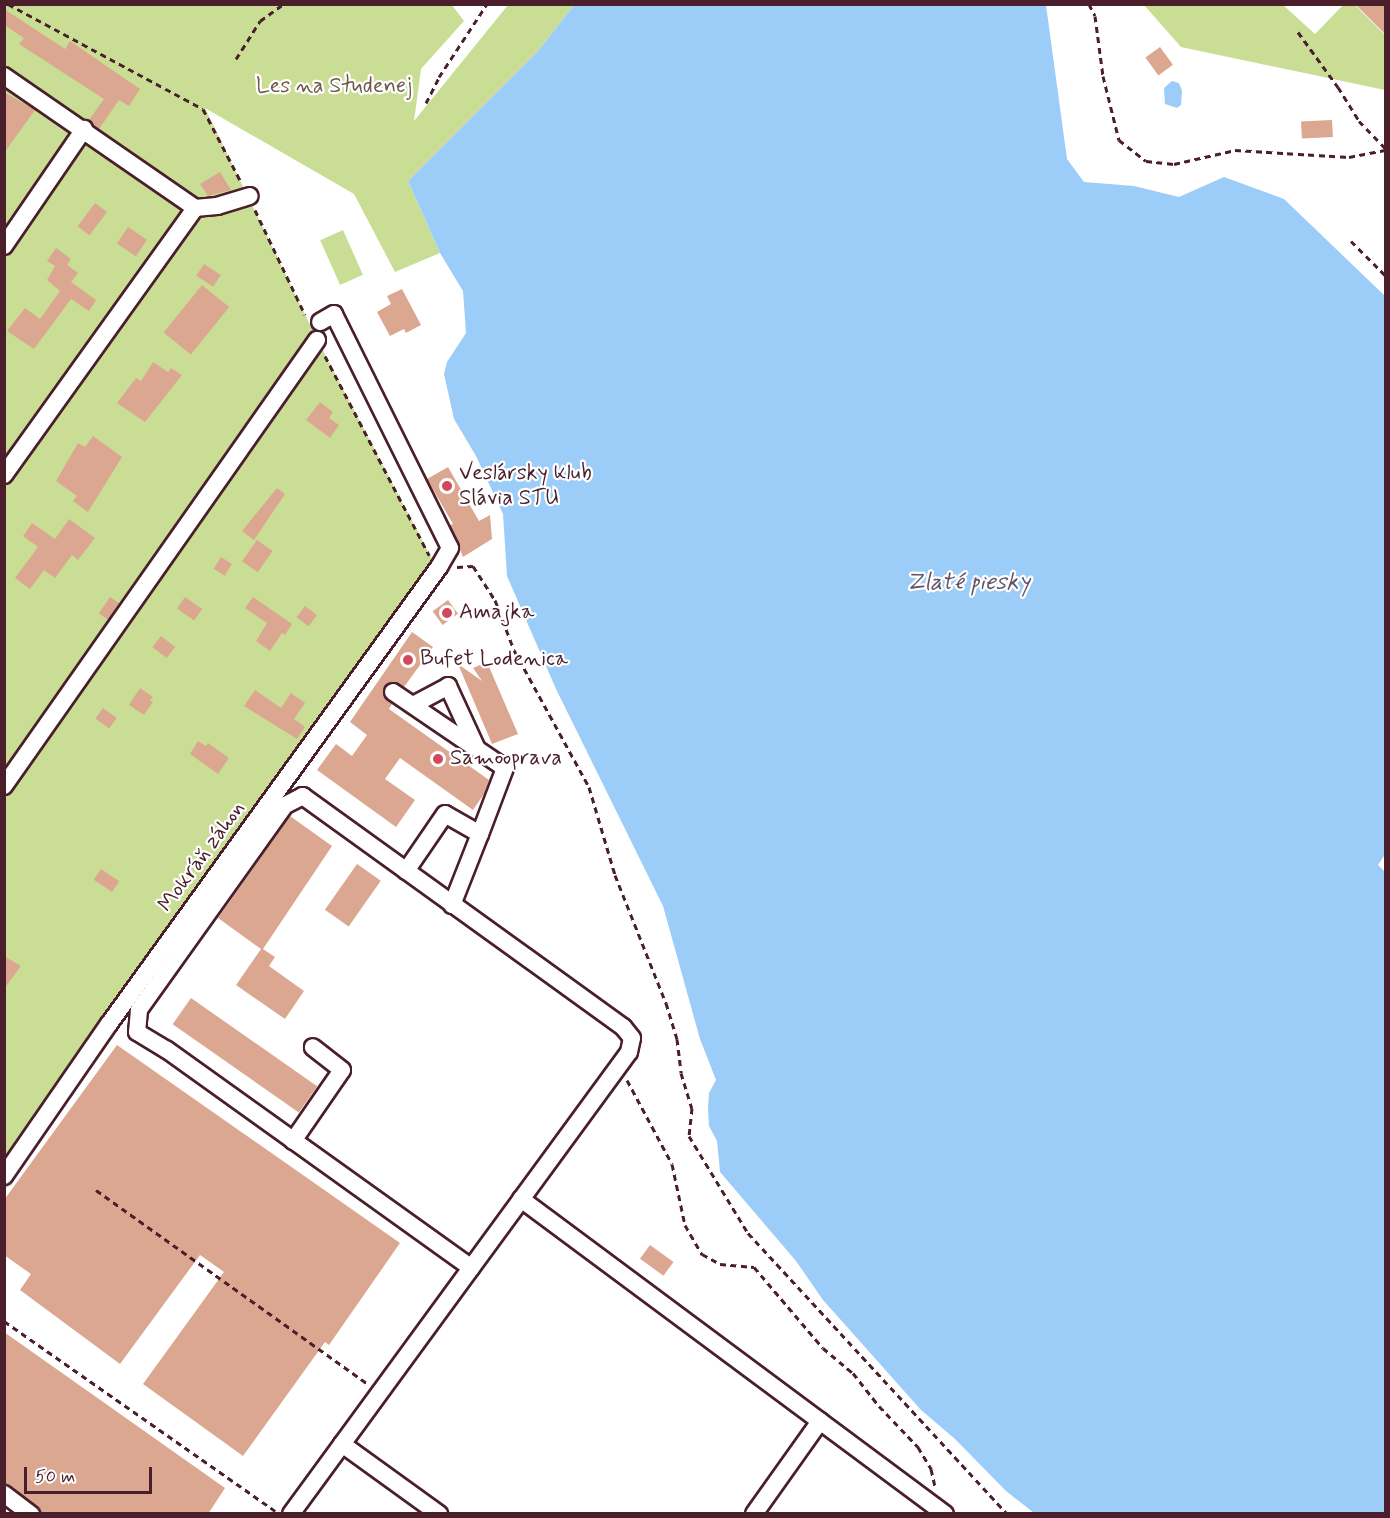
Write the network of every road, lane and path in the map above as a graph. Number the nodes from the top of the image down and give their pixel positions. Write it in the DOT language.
graph roads {
  1 [pos="8,4"];
  2 [pos="283,4"];
  3 [pos="487,4"];
  4 [pos="1089,4"];
  5 [pos="1298,32"];
  6 [pos="236,59"];
  7 [pos="4,76"];
  8 [pos="426,103"];
  9 [pos="203,109"];
  10 [pos="84,129"];
  11 [pos="1386,150"];
  12 [pos="249,196"];
  13 [pos="195,208"];
  14 [pos="1351,241"];
  15 [pos="4,246"];
  16 [pos="1386,276"];
  17 [pos="320,322"];
  18 [pos="317,340"];
  19 [pos="4,476"];
  20 [pos="439,567"];
  21 [pos="393,692"];
  22 [pos="413,705"];
  23 [pos="476,748"];
  24 [pos="4,786"];
  25 [pos="480,834"];
  26 [pos="406,871"];
  27 [pos="452,905"];
  28 [pos="313,1047"];
  29 [pos="620,1065"];
  30 [pos="293,1141"];
  31 [pos="4,1176"];
  32 [pos="96,1190"];
  33 [pos="521,1199"];
  34 [pos="471,1268"];
  35 [pos="4,1321"];
  36 [pos="380,1393"];
  37 [pos="820,1421"];
  38 [pos="342,1444"];
  39 [pos="4,1494"];
  40 [pos="942,1511"];
  41 [pos="32,1514"];
  42 [pos="279,1514"];
  43 [pos="291,1514"];
  44 [pos="439,1514"];
  45 [pos="754,1514"];
  46 [pos="1007,1514"];
  1 -- 9 [label="path"];
  2 -- 6 [label="path"];
  3 -- 8 [label="path"];
  4 -- 11 [label="path"];
  5 -- 11 [label="path"];
  7 -- 10 [label="street"];
  10 -- 13 [label="street"];
  10 -- 15 [label="street"];
  12 -- 13 [label="street"];
  13 -- 19 [label="street"];
  14 -- 16 [label="path"];
  17 -- 20 [label="street, Mokráň záhon"];
  18 -- 24 [label="street"];
  20 -- 31 [label="street, Mokráň záhon"];
  20 -- 46 [label="path"];
  21 -- 22 [label="street"];
  22 -- 23 [label="street"];
  22 -- 23 [label="street"];
  23 -- 25 [label="street"];
  25 -- 26 [label="street"];
  25 -- 27 [label="street"];
  26 -- 27 [label="street"];
  26 -- 30 [label="street"];
  27 -- 29 [label="street"];
  28 -- 30 [label="street"];
  29 -- 33 [label="street"];
  29 -- 40 [label="path"];
  30 -- 34 [label="street"];
  32 -- 36 [label="path"];
  33 -- 34 [label="street"];
  33 -- 37 [label="street"];
  34 -- 36 [label="street"];
  35 -- 42 [label="path"];
  36 -- 38 [label="street"];
  37 -- 40 [label="street"];
  37 -- 45 [label="street"];
  38 -- 43 [label="street"];
  38 -- 44 [label="street"];
  39 -- 41 [label="street"];
}
